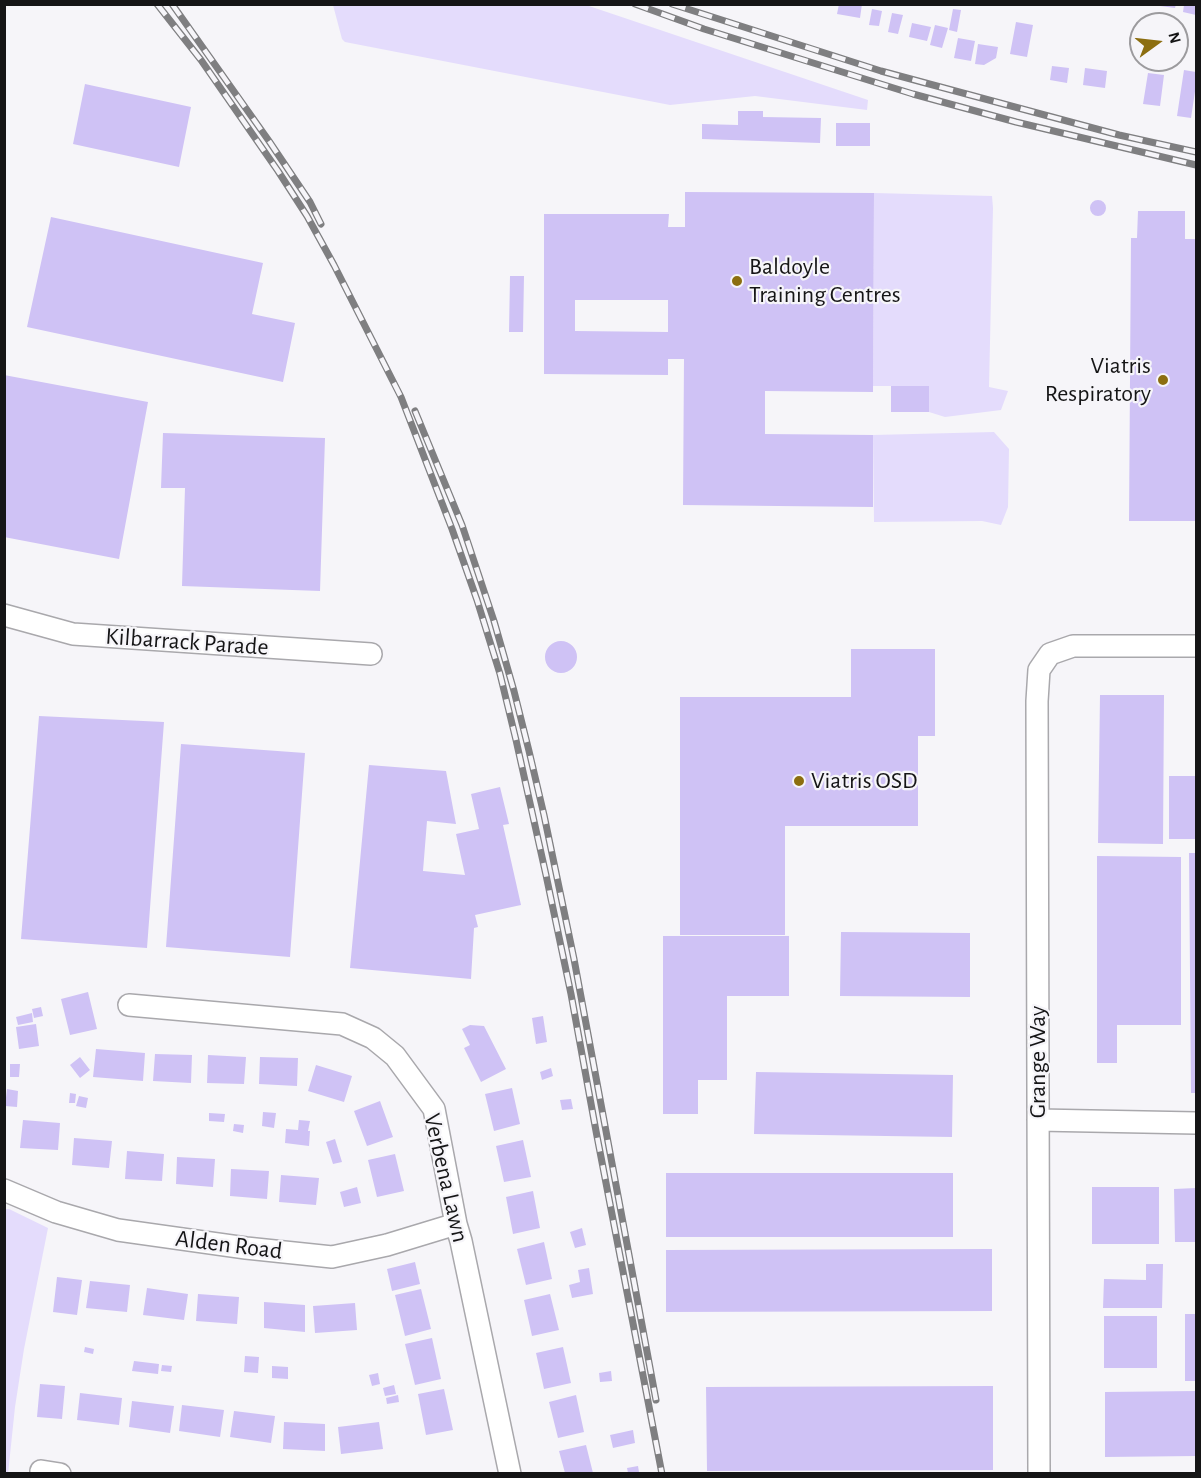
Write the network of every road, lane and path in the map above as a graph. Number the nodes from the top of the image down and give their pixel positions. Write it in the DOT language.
graph roads {
  1 [pos="4,615"];
  2 [pos="1197,646"];
  3 [pos="371,654"];
  4 [pos="129,1005"];
  5 [pos="1038,1120"];
  6 [pos="1197,1123"];
  7 [pos="4,1190"];
  8 [pos="456,1224"];
  9 [pos="504,1472"];
  10 [pos="1039,1473"];
  1 -- 3 [label="street, Kilbarrack Parade"];
  2 -- 5 [label="street, Grange Way"];
  4 -- 8 [label="street, Verbena Lawn"];
  5 -- 6 [label="street"];
  5 -- 10 [label="street, Grange Way"];
  7 -- 8 [label="street, Alden Road"];
  8 -- 9 [label="street, Verbena Lawn"];
}
